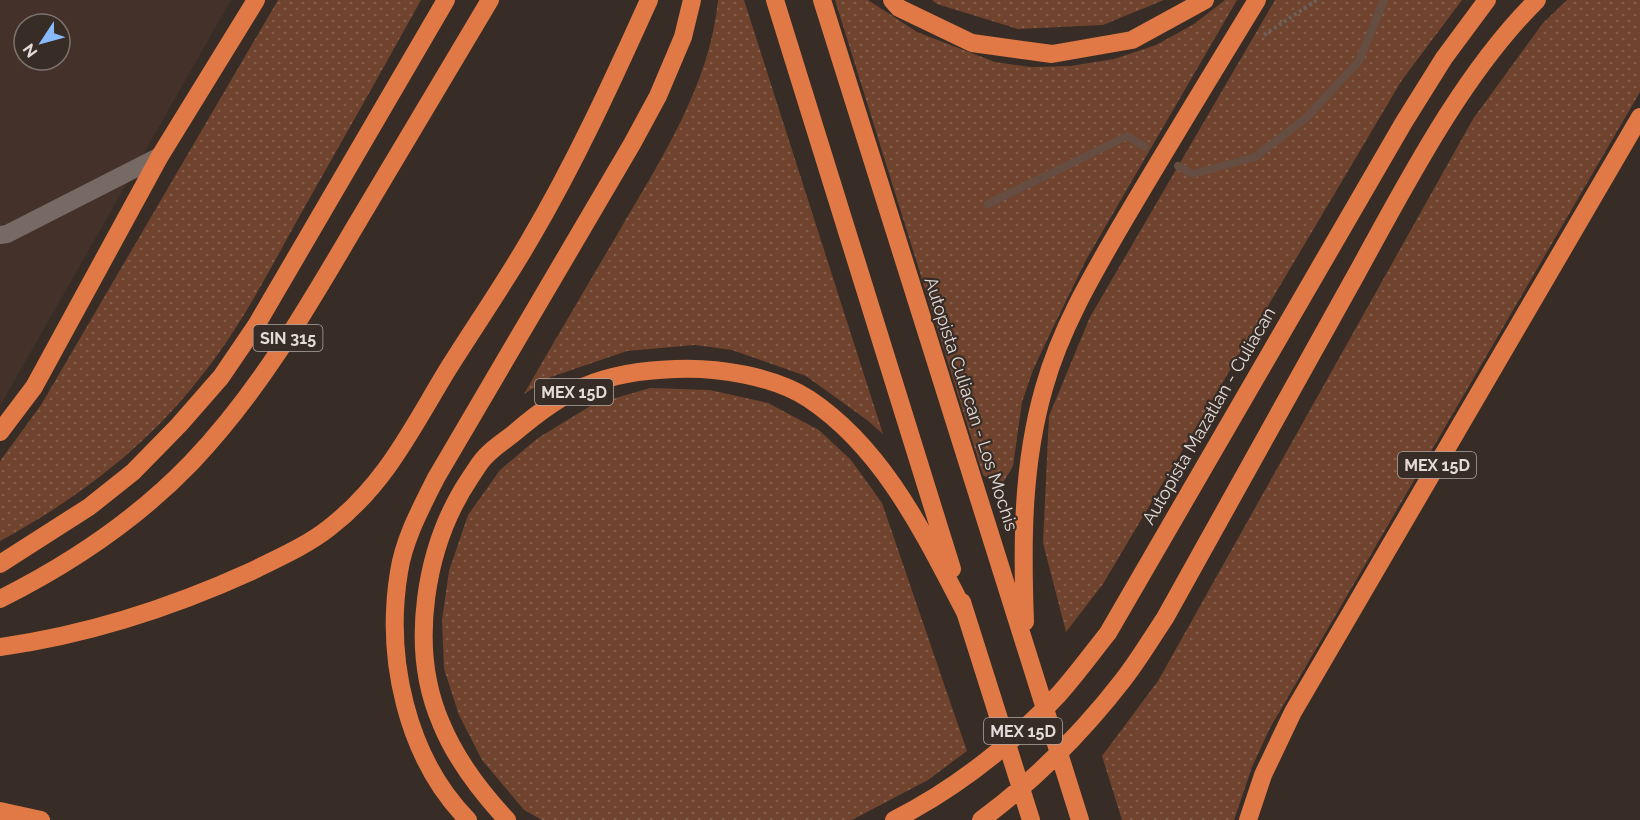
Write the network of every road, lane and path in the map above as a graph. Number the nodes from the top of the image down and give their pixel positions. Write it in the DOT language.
graph roads {
  1 [pos="256,0"];
  2 [pos="446,0"];
  3 [pos="490,0"];
  4 [pos="649,0"];
  5 [pos="692,0"];
  6 [pos="775,0"];
  7 [pos="822,0"];
  8 [pos="892,0"];
  9 [pos="1205,0"];
  10 [pos="1257,0"];
  11 [pos="1317,0"];
  12 [pos="1487,0"];
  13 [pos="1537,0"];
  14 [pos="1258,39"];
  15 [pos="1640,117"];
  16 [pos="160,156"];
  17 [pos="0,235"];
  18 [pos="0,432"];
  19 [pos="0,564"];
  20 [pos="0,599"];
  21 [pos="965,612"];
  22 [pos="1025,645"];
  23 [pos="0,647"];
  24 [pos="0,811"];
  25 [pos="41,820"];
  26 [pos="468,820"];
  27 [pos="507,820"];
  28 [pos="894,820"];
  29 [pos="981,820"];
  30 [pos="1031,820"];
  31 [pos="1080,820"];
  32 [pos="1248,820"];
  1 -- 16 [label="highway"];
  2 -- 19 [label="highway, SIN 315"];
  3 -- 20 [label="highway, SIN 315"];
  4 -- 23 [label="highway"];
  5 -- 26 [label="highway"];
  6 -- 21 [label="highway, MEX 15D"];
  7 -- 22 [label="highway, Autopista Culiacan - Los Mochis / MEX 15D"];
  8 -- 9 [label="highway"];
  10 -- 22 [label="highway"];
  11 -- 14 [label="path"];
  12 -- 28 [label="highway, Autopista Mazatlan - Culiacan / MEX 15D"];
  13 -- 29 [label="highway"];
  15 -- 32 [label="highway, MEX 15D"];
  16 -- 17 [label="lane"];
  16 -- 18 [label="highway"];
  21 -- 27 [label="highway, MEX 15D"];
  21 -- 30 [label="highway, MEX 15D"];
  22 -- 31 [label="highway, Autopista Culiacan - Los Mochis / MEX 15D"];
  24 -- 25 [label="highway"];
}
